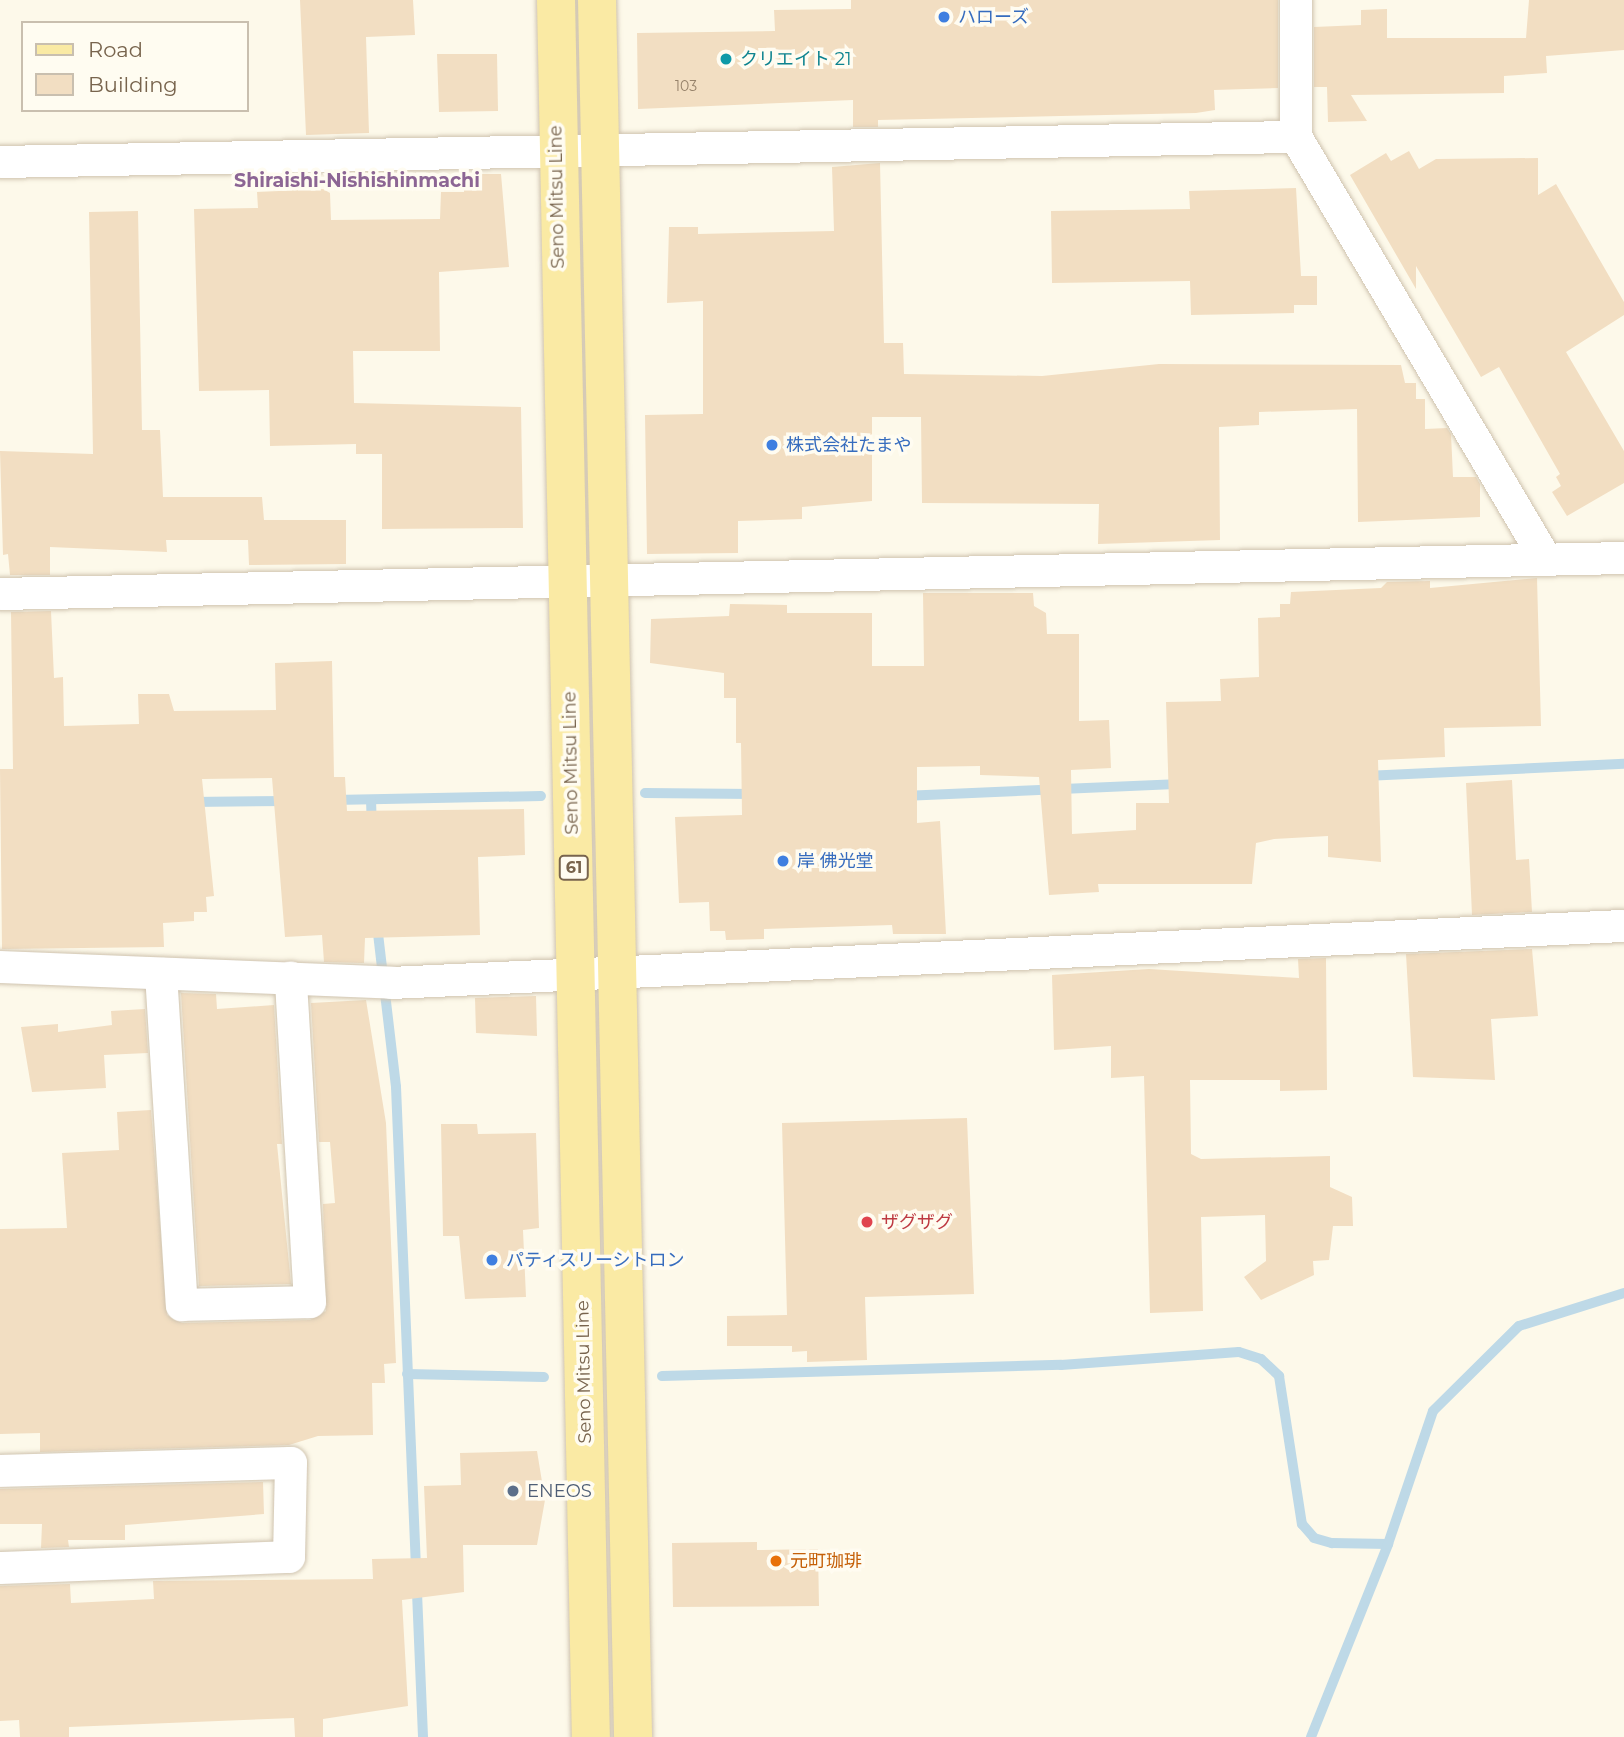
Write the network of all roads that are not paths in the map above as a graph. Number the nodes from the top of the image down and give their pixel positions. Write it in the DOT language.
graph roads {
  1 [pos="556,0"];
  2 [pos="597,0"];
  3 [pos="1296,0"];
  4 [pos="1296,137"];
  5 [pos="600,147"];
  6 [pos="555,148"];
  7 [pos="0,162"];
  8 [pos="1624,558"];
  9 [pos="1546,559"];
  10 [pos="608,581"];
  11 [pos="567,582"];
  12 [pos="0,594"];
  13 [pos="1624,926"];
  14 [pos="0,967"];
  15 [pos="161,974"];
  16 [pos="618,975"];
  17 [pos="291,978"];
  18 [pos="577,978"];
  19 [pos="0,1471"];
  20 [pos="0,1568"];
  21 [pos="591,1737"];
  22 [pos="633,1737"];
  1 -- 6 [label="main road, Seno Mitsu Line / 61"];
  2 -- 5 [label="main road, 61"];
  3 -- 4 [label="street"];
  4 -- 5 [label="street"];
  4 -- 9 [label="street"];
  5 -- 6 [label="street"];
  5 -- 10 [label="main road, 61"];
  6 -- 7 [label="street"];
  6 -- 11 [label="main road, Seno Mitsu Line / 61"];
  8 -- 9 [label="street"];
  9 -- 10 [label="street"];
  10 -- 11 [label="street"];
  10 -- 16 [label="main road, 61"];
  11 -- 12 [label="street"];
  11 -- 18 [label="main road, Seno Mitsu Line / 61"];
  13 -- 16 [label="street"];
  14 -- 15 [label="street"];
  15 -- 17 [label="street"];
  15 -- 17 [label="street"];
  16 -- 18 [label="street"];
  16 -- 22 [label="main road, 61"];
  17 -- 18 [label="street"];
  18 -- 21 [label="main road, Seno Mitsu Line / 61"];
  19 -- 20 [label="street"];
}
